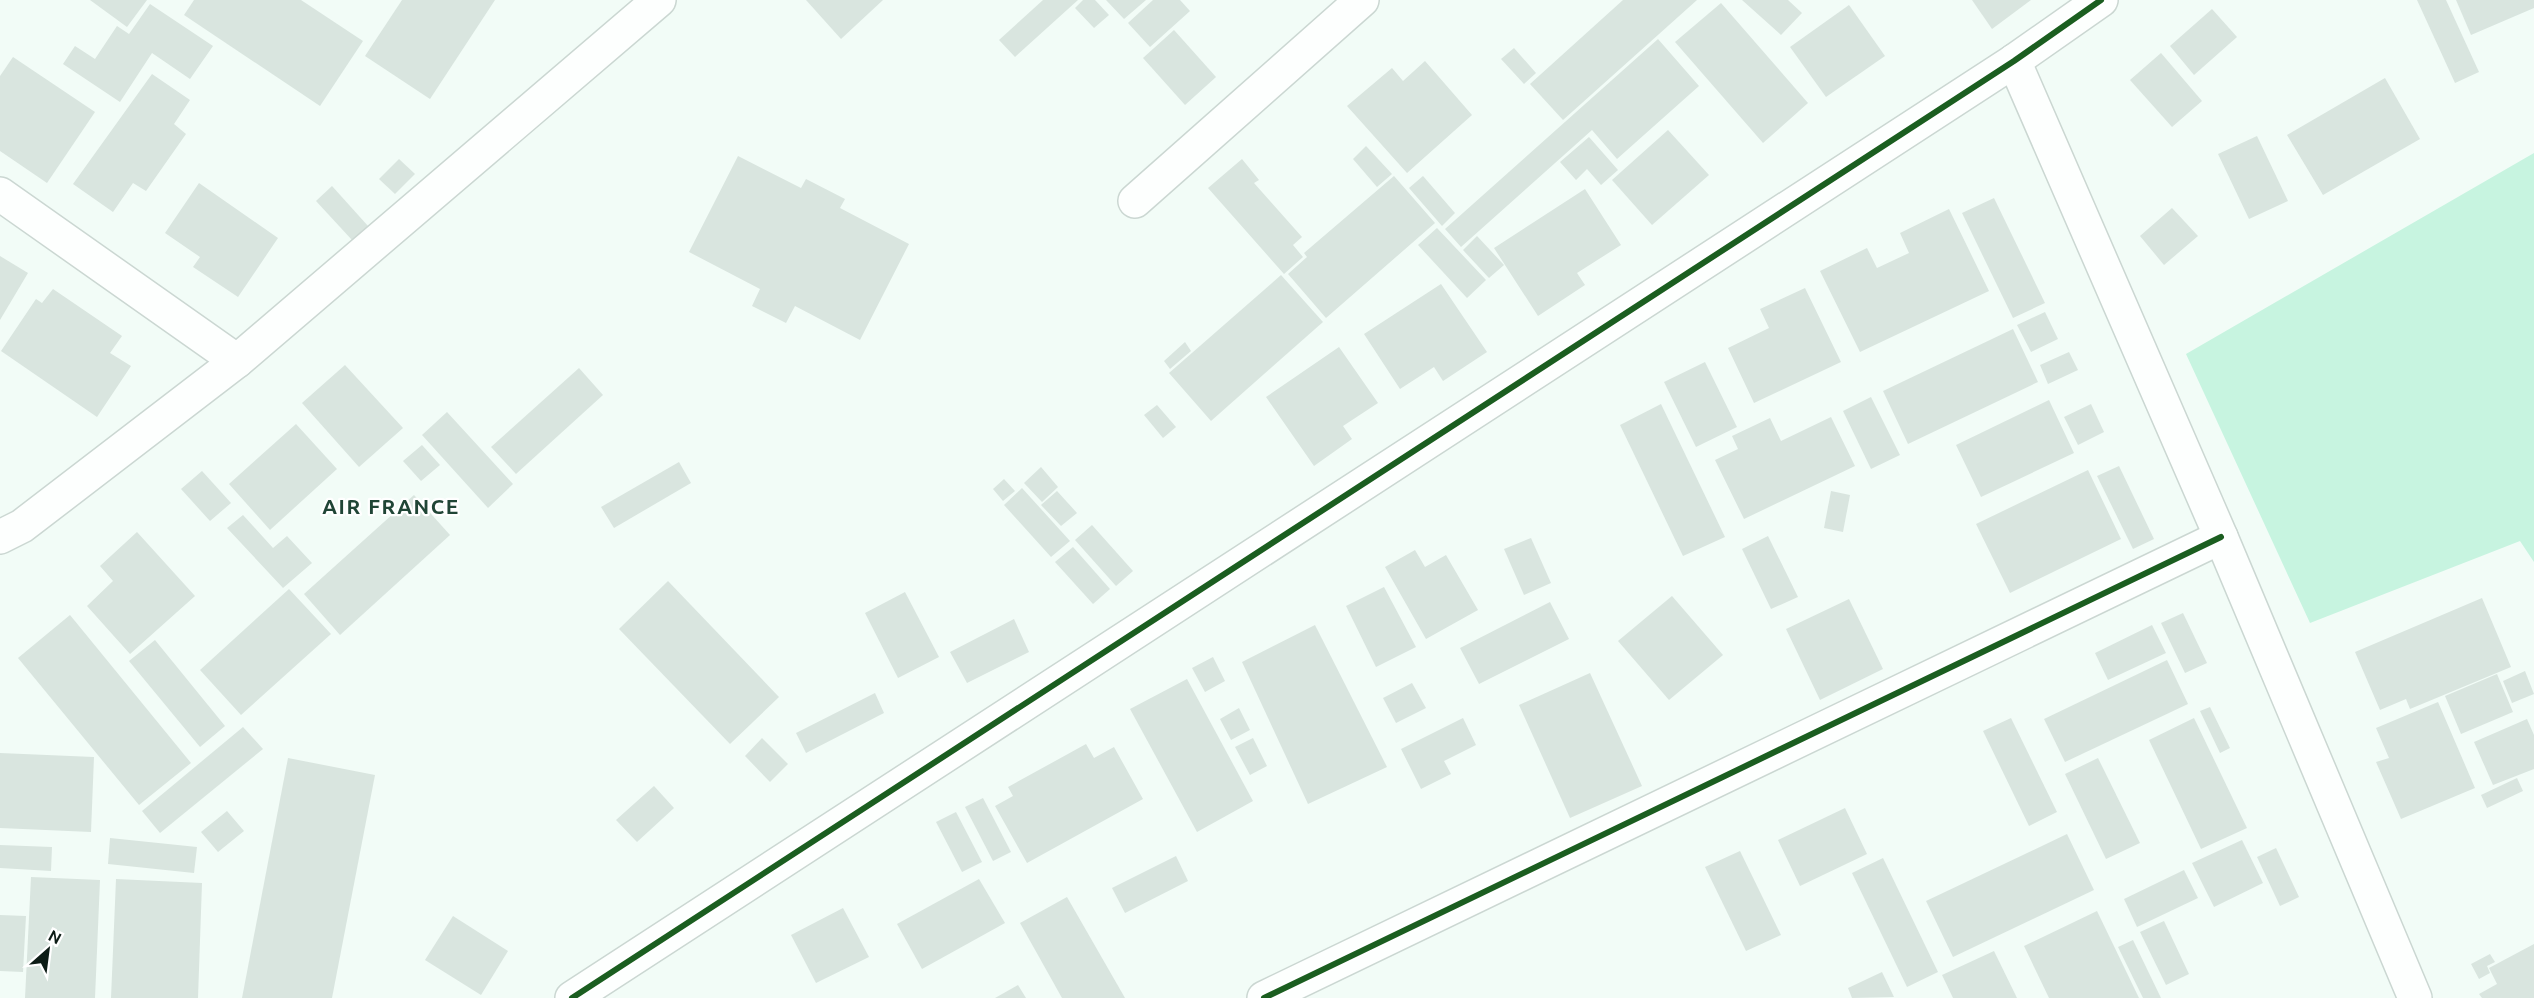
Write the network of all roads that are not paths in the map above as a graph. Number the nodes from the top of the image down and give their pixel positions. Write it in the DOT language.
graph roads {
  1 [pos="1362,0"];
  2 [pos="2101,0"];
  3 [pos="646,3"];
  4 [pos="2014,61"];
  5 [pos="0,194"];
  6 [pos="1135,201"];
  7 [pos="237,361"];
  8 [pos="0,537"];
  9 [pos="2221,537"];
  10 [pos="572,998"];
  11 [pos="1264,998"];
  12 [pos="2415,998"];
  1 -- 6 [label="street"];
  2 -- 4 [label="street"];
  3 -- 7 [label="street"];
  4 -- 9 [label="street"];
  4 -- 10 [label="street"];
  5 -- 7 [label="street"];
  7 -- 8 [label="street"];
  9 -- 11 [label="street"];
  9 -- 12 [label="street"];
}
